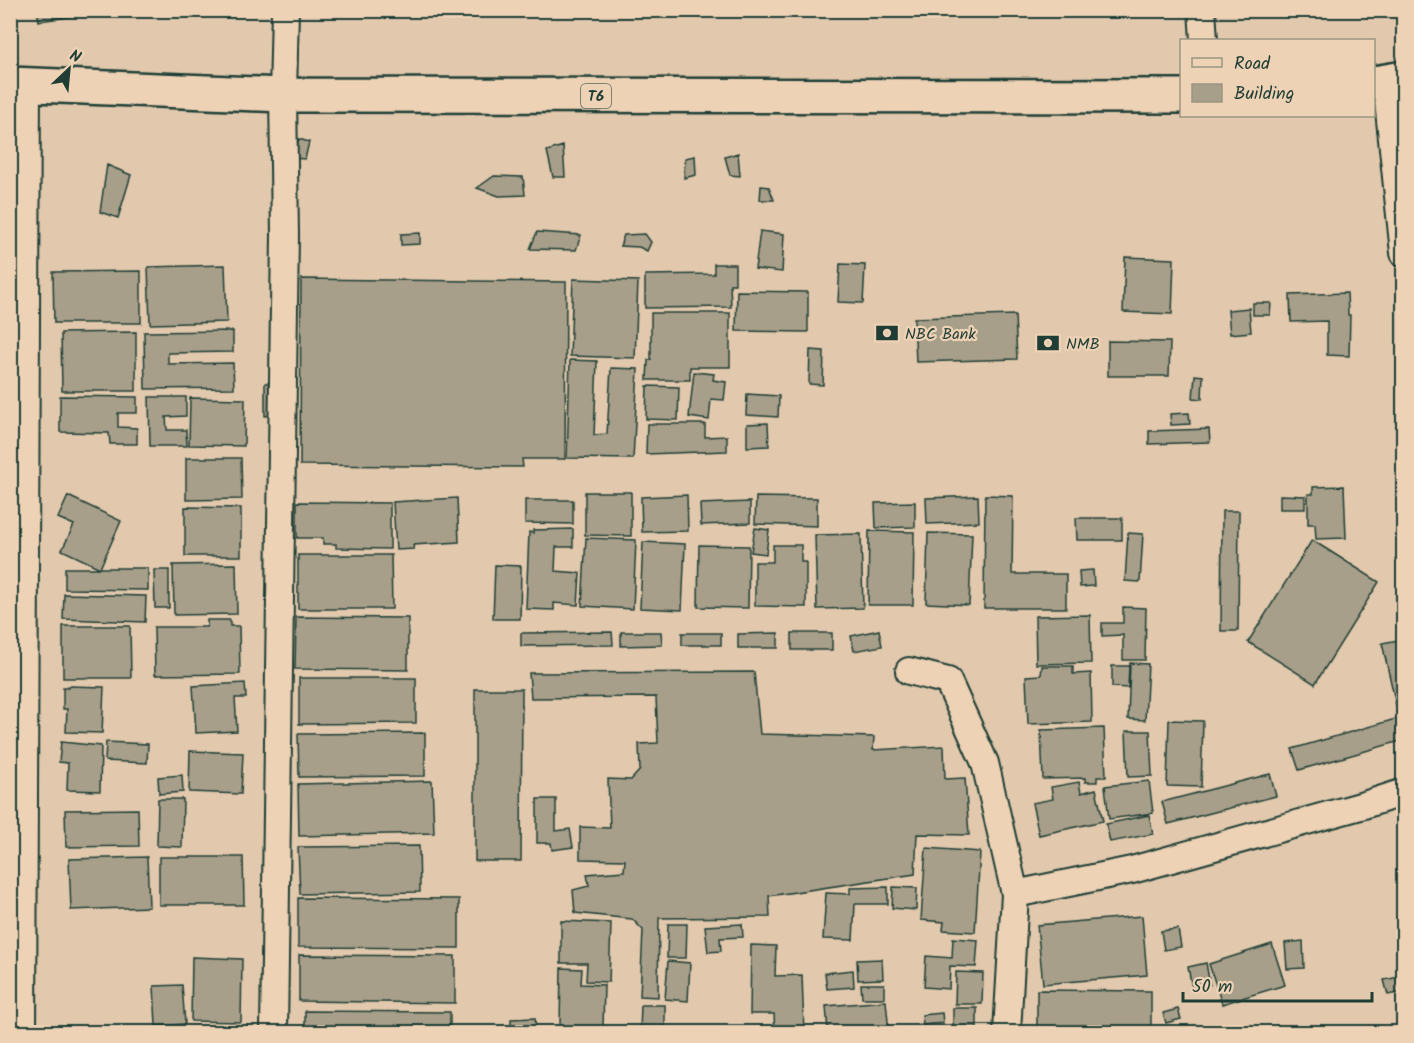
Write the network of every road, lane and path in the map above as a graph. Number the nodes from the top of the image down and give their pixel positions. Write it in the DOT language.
graph roads {
  1 [pos="285,10"];
  2 [pos="1202,10"];
  3 [pos="1203,39"];
  4 [pos="1388,81"];
  5 [pos="19,84"];
  6 [pos="283,95"];
  7 [pos="1180,96"];
  8 [pos="1404,253"];
  9 [pos="17,473"];
  10 [pos="909,671"];
  11 [pos="1404,792"];
  12 [pos="1015,894"];
  13 [pos="23,1032"];
  14 [pos="274,1032"];
  15 [pos="1007,1032"];
  1 -- 6 [label="street"];
  2 -- 3 [label="street"];
  4 -- 8 [label="street"];
  5 -- 6 [label="highway, T6"];
  5 -- 9 [label="street"];
  6 -- 7 [label="highway, T6"];
  6 -- 14 [label="street"];
  9 -- 13 [label="street"];
  10 -- 12 [label="street"];
  11 -- 12 [label="street"];
  12 -- 15 [label="street"];
}
